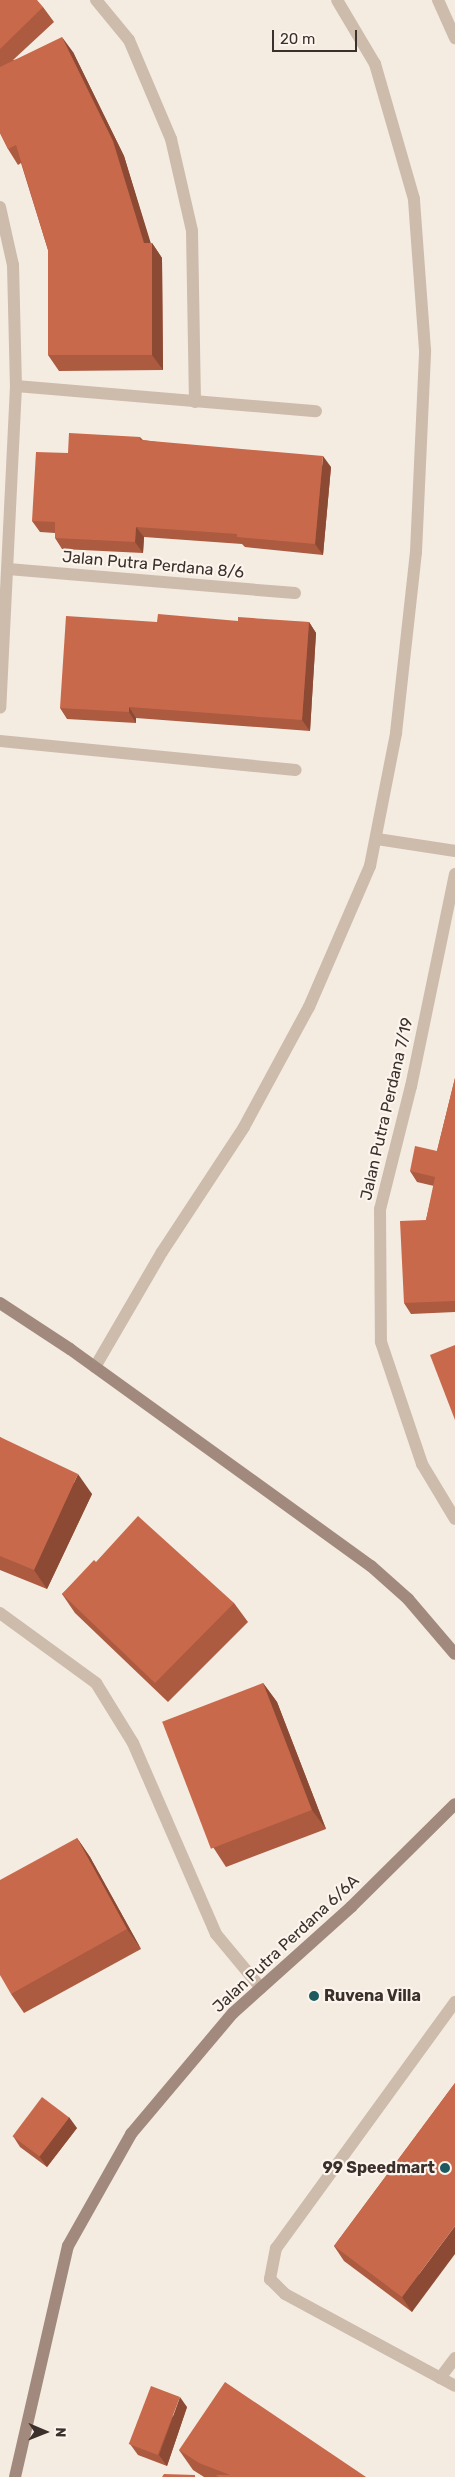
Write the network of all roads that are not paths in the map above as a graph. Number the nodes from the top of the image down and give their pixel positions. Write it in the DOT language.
graph roads {
  1 [pos="96,0"];
  2 [pos="337,0"];
  3 [pos="438,0"];
  4 [pos="455,38"];
  5 [pos="0,208"];
  6 [pos="16,386"];
  7 [pos="195,402"];
  8 [pos="316,411"];
  9 [pos="8,570"];
  10 [pos="295,593"];
  11 [pos="0,708"];
  12 [pos="0,741"];
  13 [pos="296,770"];
  14 [pos="377,839"];
  15 [pos="455,851"];
  16 [pos="455,874"];
  17 [pos="0,1303"];
  18 [pos="95,1367"];
  19 [pos="455,1518"];
  20 [pos="0,1613"];
  21 [pos="455,1654"];
  22 [pos="455,1804"];
  23 [pos="261,1988"];
  24 [pos="455,2002"];
  25 [pos="455,2358"];
  26 [pos="440,2378"];
  27 [pos="455,2386"];
  28 [pos="15,2477"];
  1 -- 7 [label="street"];
  2 -- 14 [label="street"];
  3 -- 4 [label="street"];
  5 -- 6 [label="street"];
  6 -- 7 [label="street"];
  6 -- 9 [label="street"];
  7 -- 8 [label="street"];
  9 -- 10 [label="street, Jalan Putra Perdana 8/6"];
  9 -- 11 [label="street"];
  12 -- 13 [label="street"];
  14 -- 15 [label="street"];
  14 -- 18 [label="street"];
  16 -- 19 [label="street, Jalan Putra Perdana 7/19"];
  17 -- 18 [label="street"];
  18 -- 21 [label="street"];
  20 -- 23 [label="street"];
  22 -- 23 [label="street, Jalan Putra Perdana 6/6A"];
  23 -- 28 [label="street, Jalan Putra Perdana 6/6A"];
  24 -- 26 [label="street"];
  25 -- 26 [label="street"];
  26 -- 27 [label="street"];
}
